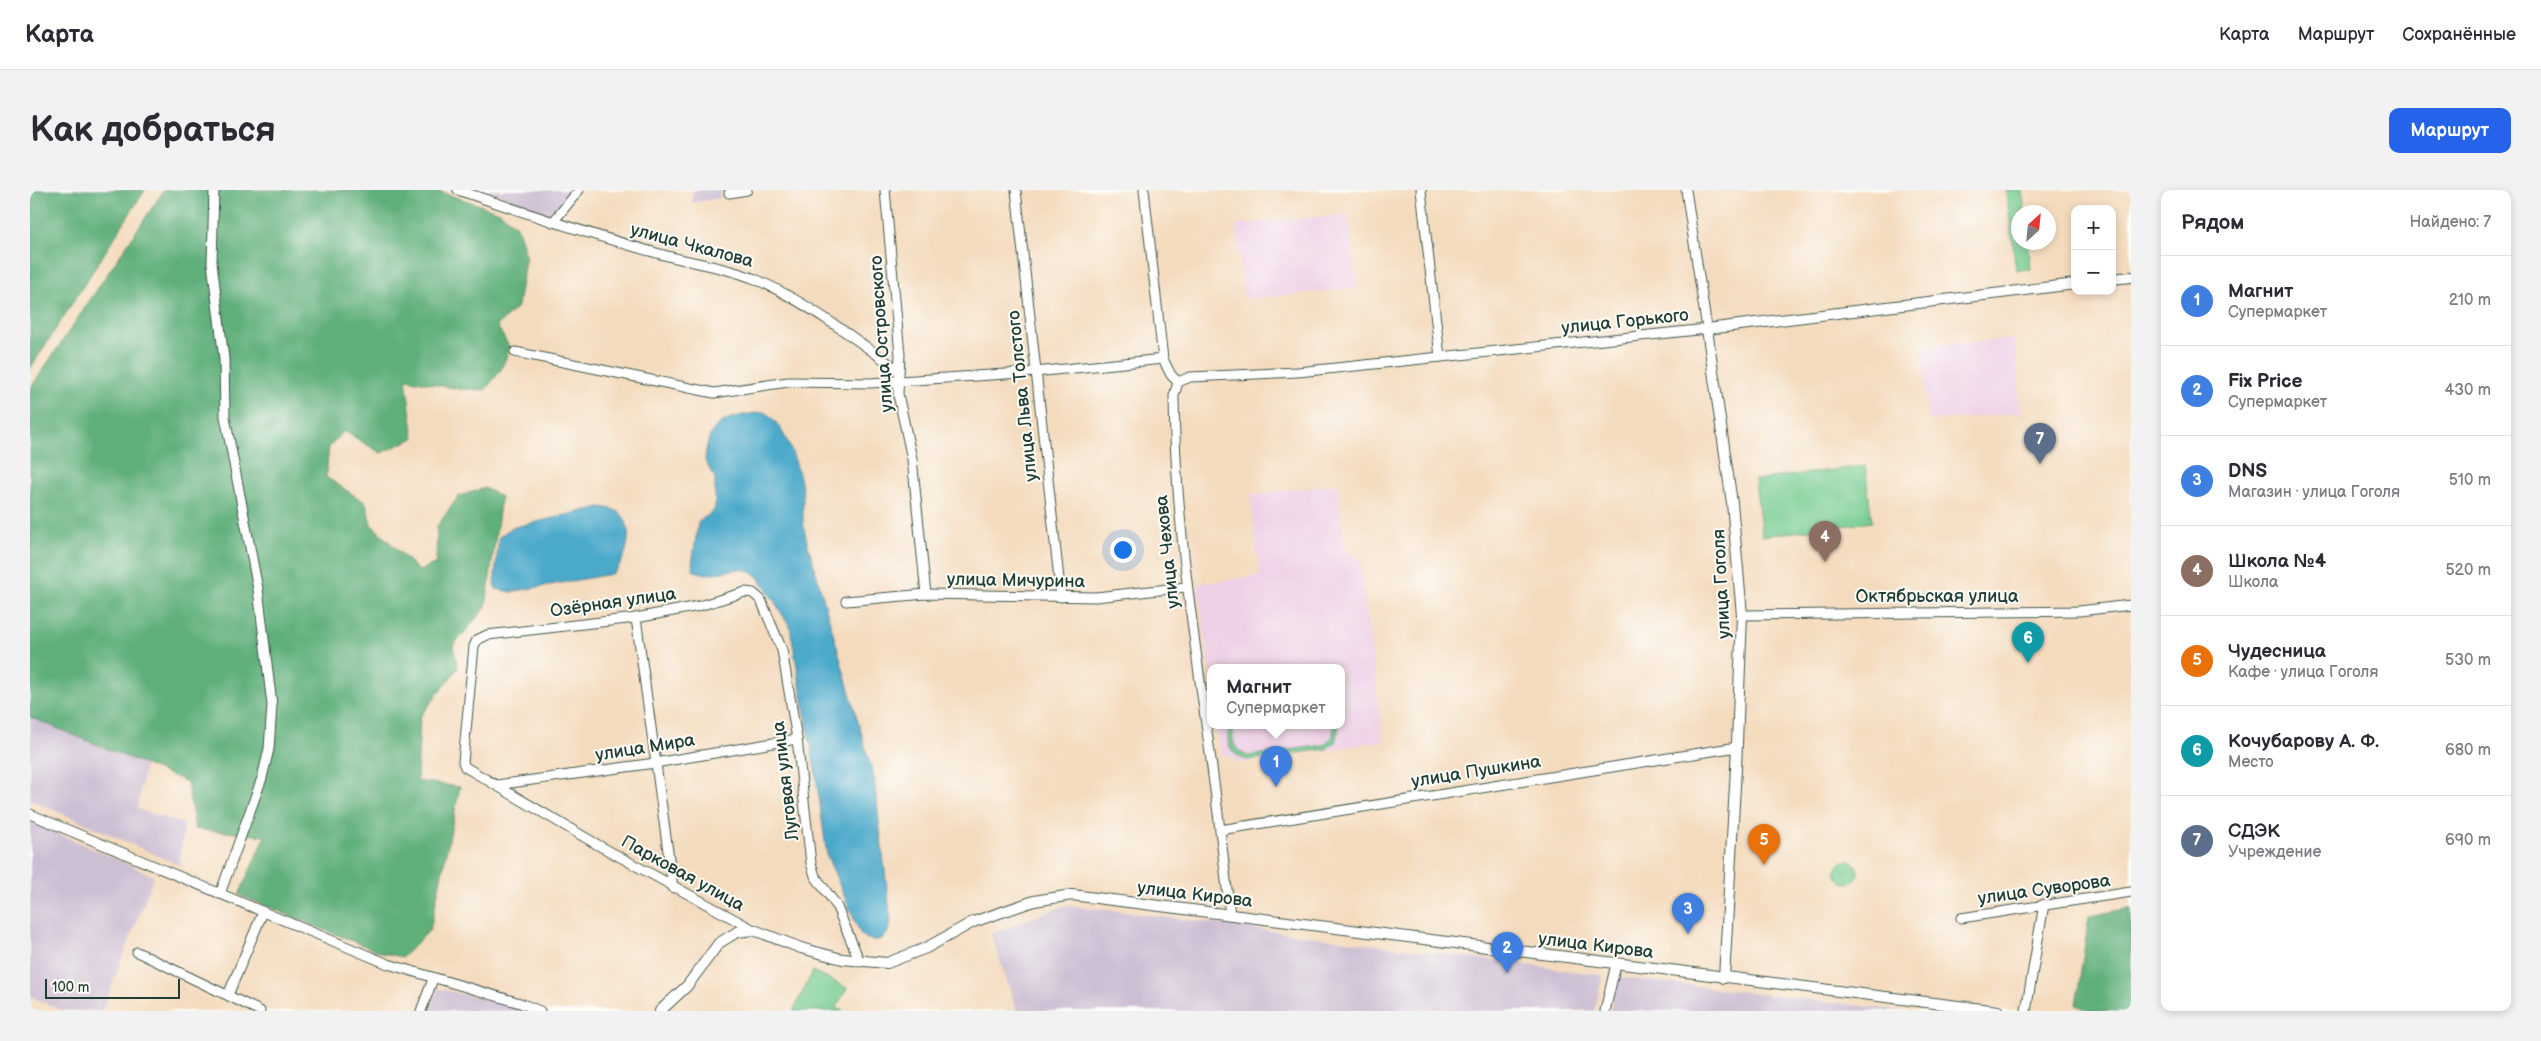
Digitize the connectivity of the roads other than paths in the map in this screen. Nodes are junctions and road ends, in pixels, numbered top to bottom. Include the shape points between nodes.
1 (214, 190) edge
2 (458, 190) edge
3 (579, 190) edge
4 (747, 190) edge
5 (885, 190) edge
6 (1016, 190) edge
7 (1144, 190) edge
8 (1421, 190) edge
9 (1686, 190) edge
10 (729, 193) dead end
11 (553, 222) junction
12 (2131, 277) edge
13 (2116, 279) edge
14 (2071, 284) edge
15 (1707, 329) junction
16 (515, 352) dead end
17 (1440, 356) junction
18 (1163, 359) junction
19 (898, 370) junction
20 (1035, 372) junction
21 (898, 380) junction
22 (1178, 382) junction
23 (1186, 587) junction
24 (753, 593) joint
25 (926, 594) junction
26 (1060, 597) junction
27 (846, 601) dead end
28 (2131, 605) edge
29 (1742, 615) junction
30 (636, 618) junction
31 (797, 739) junction
32 (1737, 747) junction
33 (655, 763) junction
34 (465, 767) joint
35 (497, 785) junction
36 (30, 814) edge
37 (1220, 830) junction
38 (673, 888) junction
39 (2131, 892) edge
40 (220, 894) junction
41 (2044, 904) junction
42 (263, 912) junction
43 (1230, 914) junction
44 (1961, 918) dead end
45 (754, 930) junction
46 (137, 952) dead end
47 (902, 958) joint
48 (860, 962) junction
49 (1616, 964) junction
50 (1724, 978) junction
51 (434, 979) junction
52 (228, 995) junction
53 (260, 1011) edge
54 (420, 1011) edge
55 (540, 1011) edge
56 (660, 1011) edge
57 (1605, 1011) edge
58 (1998, 1011) edge
59 (2026, 1011) edge

1 - 40 street via 212,263 224,359 224,417 258,589 272,705 262,778
2 - 11 street, улица Чкалова
3 - 11 street
4 - 10 street
5 - 19 street, улица Островского via 900,355
6 - 20 street, улица Льва Толстого
7 - 18 street
8 - 17 street
9 - 15 street, улица Гоголя
11 - 19 street, улица Чкалова via 753,278 804,306
12 - 13 street
14 - 15 street, улица Горького
15 - 17 street, улица Горького
15 - 29 street, улица Гоголя via 1732,502
16 - 21 street via 714,393 788,382
17 - 22 street, улица Горького via 1298,372 1190,378
18 - 20 street
18 - 22 street
19 - 21 street, улица Островского
20 - 21 street
20 - 26 street, улица Льва Толстого
21 - 25 street, улица Островского via 901,412 912,459
22 - 23 street, улица Чехова via 1174,396 1176,471
23 - 26 street, улица Мичурина via 1096,598
23 - 37 street, улица Чехова
24 - 30 street, Озёрная улица
24 - 31 street, Луговая улица via 761,600 780,639
25 - 26 street, улица Мичурина
25 - 27 street, улица Мичурина
28 - 29 street, Октябрьская улица via 2079,611
29 - 32 street, улица Гоголя
30 - 33 street
30 - 34 street, Озёрная улица via 487,635 477,640
31 - 33 street, улица Мира
31 - 48 street, Луговая улица via 811,863 815,876 836,905
32 - 37 street, улица Пушкина
32 - 50 street, улица Гоголя
33 - 35 street, улица Мира
33 - 38 street
34 - 35 street, Парковая улица
35 - 38 street, Парковая улица
36 - 40 street
37 - 43 street, улица Чехова
38 - 45 street, Парковая улица
39 - 41 street, улица Суворова
40 - 42 street
41 - 44 street, улица Суворова
41 - 59 street
42 - 51 street via 388,964
42 - 52 street
43 - 47 street, улица Кирова via 1072,895 1034,901 973,922
43 - 49 street, улица Кирова
45 - 48 street, Парковая улица via 801,948
45 - 56 street via 737,932 719,943 687,986
46 - 52 street
47 - 48 street, Парковая улица via 887,963
49 - 50 street, улица Кирова
49 - 57 street
50 - 58 street, улица Кирова
51 - 54 street
51 - 55 street
52 - 53 street

